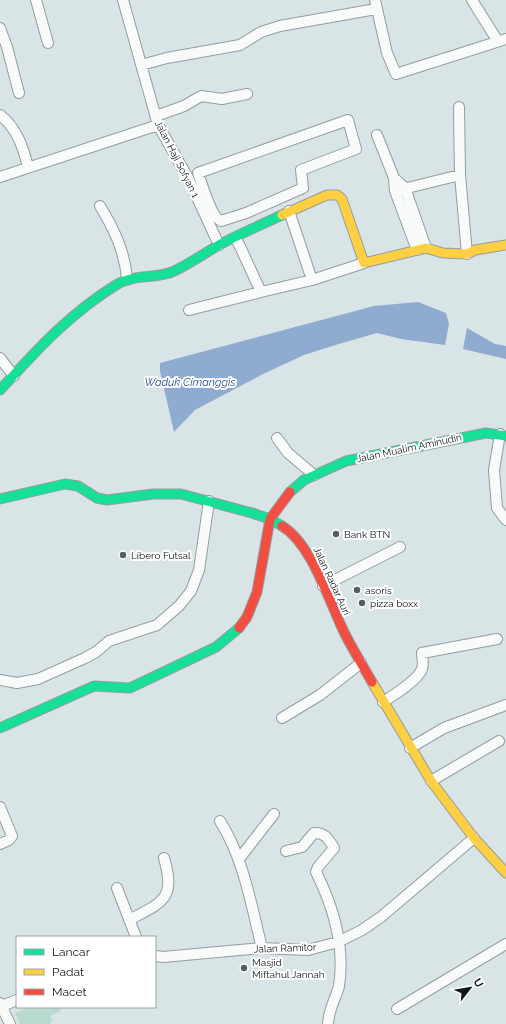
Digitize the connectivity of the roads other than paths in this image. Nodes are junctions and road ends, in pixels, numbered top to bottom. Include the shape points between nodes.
1 (36, 0) edge
2 (123, 0) edge
3 (472, 0) edge
4 (375, 5) edge
5 (0, 28) edge
6 (501, 39) edge
7 (48, 43) dead end
8 (141, 65) junction
9 (19, 93) dead end
10 (246, 94) dead end
11 (459, 107) dead end
12 (0, 115) edge
13 (157, 120) junction
14 (377, 135) dead end
15 (28, 167) junction
16 (198, 173) junction
17 (460, 175) junction
18 (0, 177) edge
19 (188, 178) junction
20 (400, 189) junction
21 (100, 206) dead end
22 (288, 211) junction
23 (236, 238) junction
24 (219, 245) junction
25 (506, 245) edge
26 (422, 249) junction
27 (467, 254) junction
28 (364, 263) junction
29 (127, 279) junction
30 (312, 280) junction
31 (261, 292) junction
32 (189, 310) dead end
33 (0, 358) edge
34 (14, 376) junction
35 (0, 390) edge
36 (503, 435) edge
37 (277, 438) dead end
38 (314, 475) junction
39 (0, 499) edge
40 (209, 501) junction
41 (270, 519) junction
42 (506, 520) edge
43 (400, 548) dead end
44 (323, 586) junction
45 (498, 639) dead end
46 (361, 663) junction
47 (0, 680) edge
48 (383, 702) junction
49 (506, 705) edge
50 (282, 718) dead end
51 (0, 728) edge
52 (499, 741) dead end
53 (410, 748) junction
54 (431, 781) junction
55 (0, 807) edge
56 (274, 814) dead end
57 (220, 821) dead end
58 (474, 838) junction
59 (0, 844) edge
60 (286, 851) dead end
61 (164, 858) dead end
62 (239, 859) junction
63 (506, 873) edge
64 (117, 888) dead end
65 (129, 920) junction
66 (136, 936) edge
67 (338, 942) junction
68 (506, 944) edge
69 (262, 948) junction
70 (156, 956) edge
71 (16, 1000) edge
72 (1, 1004) edge
73 (397, 1009) dead end
74 (10, 1024) edge
75 (328, 1024) edge

1 - 7 street
2 - 8 street, Jalan Haji Sofyan 1
3 - 6 street
4 - 6 street via 387,53 396,74
4 - 8 street via 280,26 261,32 240,45
5 - 9 street
8 - 13 street, Jalan Haji Sofyan 1
10 - 13 street via 222,99 202,96
11 - 17 street
12 - 15 street via 13,127
13 - 15 street
13 - 19 street, Jalan Haji Sofyan 1
14 - 20 street
15 - 18 street
16 - 16 street via 213,213 217,220 221,221 303,188 301,170 356,149 348,120
16 - 19 street
17 - 20 street
17 - 27 street
19 - 24 street, Jalan Haji Sofyan 1
20 - 26 street
21 - 29 street via 121,248
22 - 23 street
22 - 28 street via 327,195 337,195 342,199
22 - 30 street
23 - 24 street
23 - 31 street
24 - 29 street via 184,267 164,275
25 - 27 street via 475,250
26 - 27 street
26 - 28 street
28 - 30 street
29 - 34 street via 79,310 58,328
30 - 31 street
31 - 32 street
33 - 34 street
34 - 35 street
36 - 38 street, Jalan Mualim Aminudin via 479,434 346,461
36 - 42 street via 494,470 497,508
37 - 38 street via 288,453
38 - 41 street, Jalan Mualim Aminudin via 294,488
39 - 40 street, Jalan Radar Auri via 65,484 78,486 97,498 107,500 153,494 181,494
40 - 41 street, Jalan Radar Auri
40 - 47 street via 199,570 191,591 179,606 157,625 109,641 85,658 38,679 17,683
41 - 44 street, Jalan Radar Auri via 290,531 303,544
41 - 51 street via 257,592 247,617 226,640 130,688 121,690 108,686 94,686
43 - 44 street
44 - 46 street, Jalan Radar Auri via 332,609
45 - 48 street via 422,653 421,671 405,689
46 - 48 street, Jalan Radar Auri
46 - 50 street via 320,695
48 - 53 street, Jalan Radar Auri
49 - 53 street via 458,722
52 - 54 street
53 - 54 street, Jalan Radar Auri
54 - 58 street, Jalan Radar Auri
55 - 59 street via 12,836
56 - 62 street
57 - 62 street
58 - 63 street, Jalan Radar Auri
58 - 67 street, Jalan Ramitor via 375,921
60 - 67 street via 302,847 314,833 319,832 327,837 334,848 316,872 333,912
61 - 65 street via 169,889 157,904
62 - 69 street
64 - 65 street
65 - 66 street
67 - 69 street, Jalan Ramitor via 308,950
67 - 75 street via 339,985
68 - 73 street
69 - 70 street, Jalan Ramitor via 164,958
71 - 72 street
72 - 74 street

